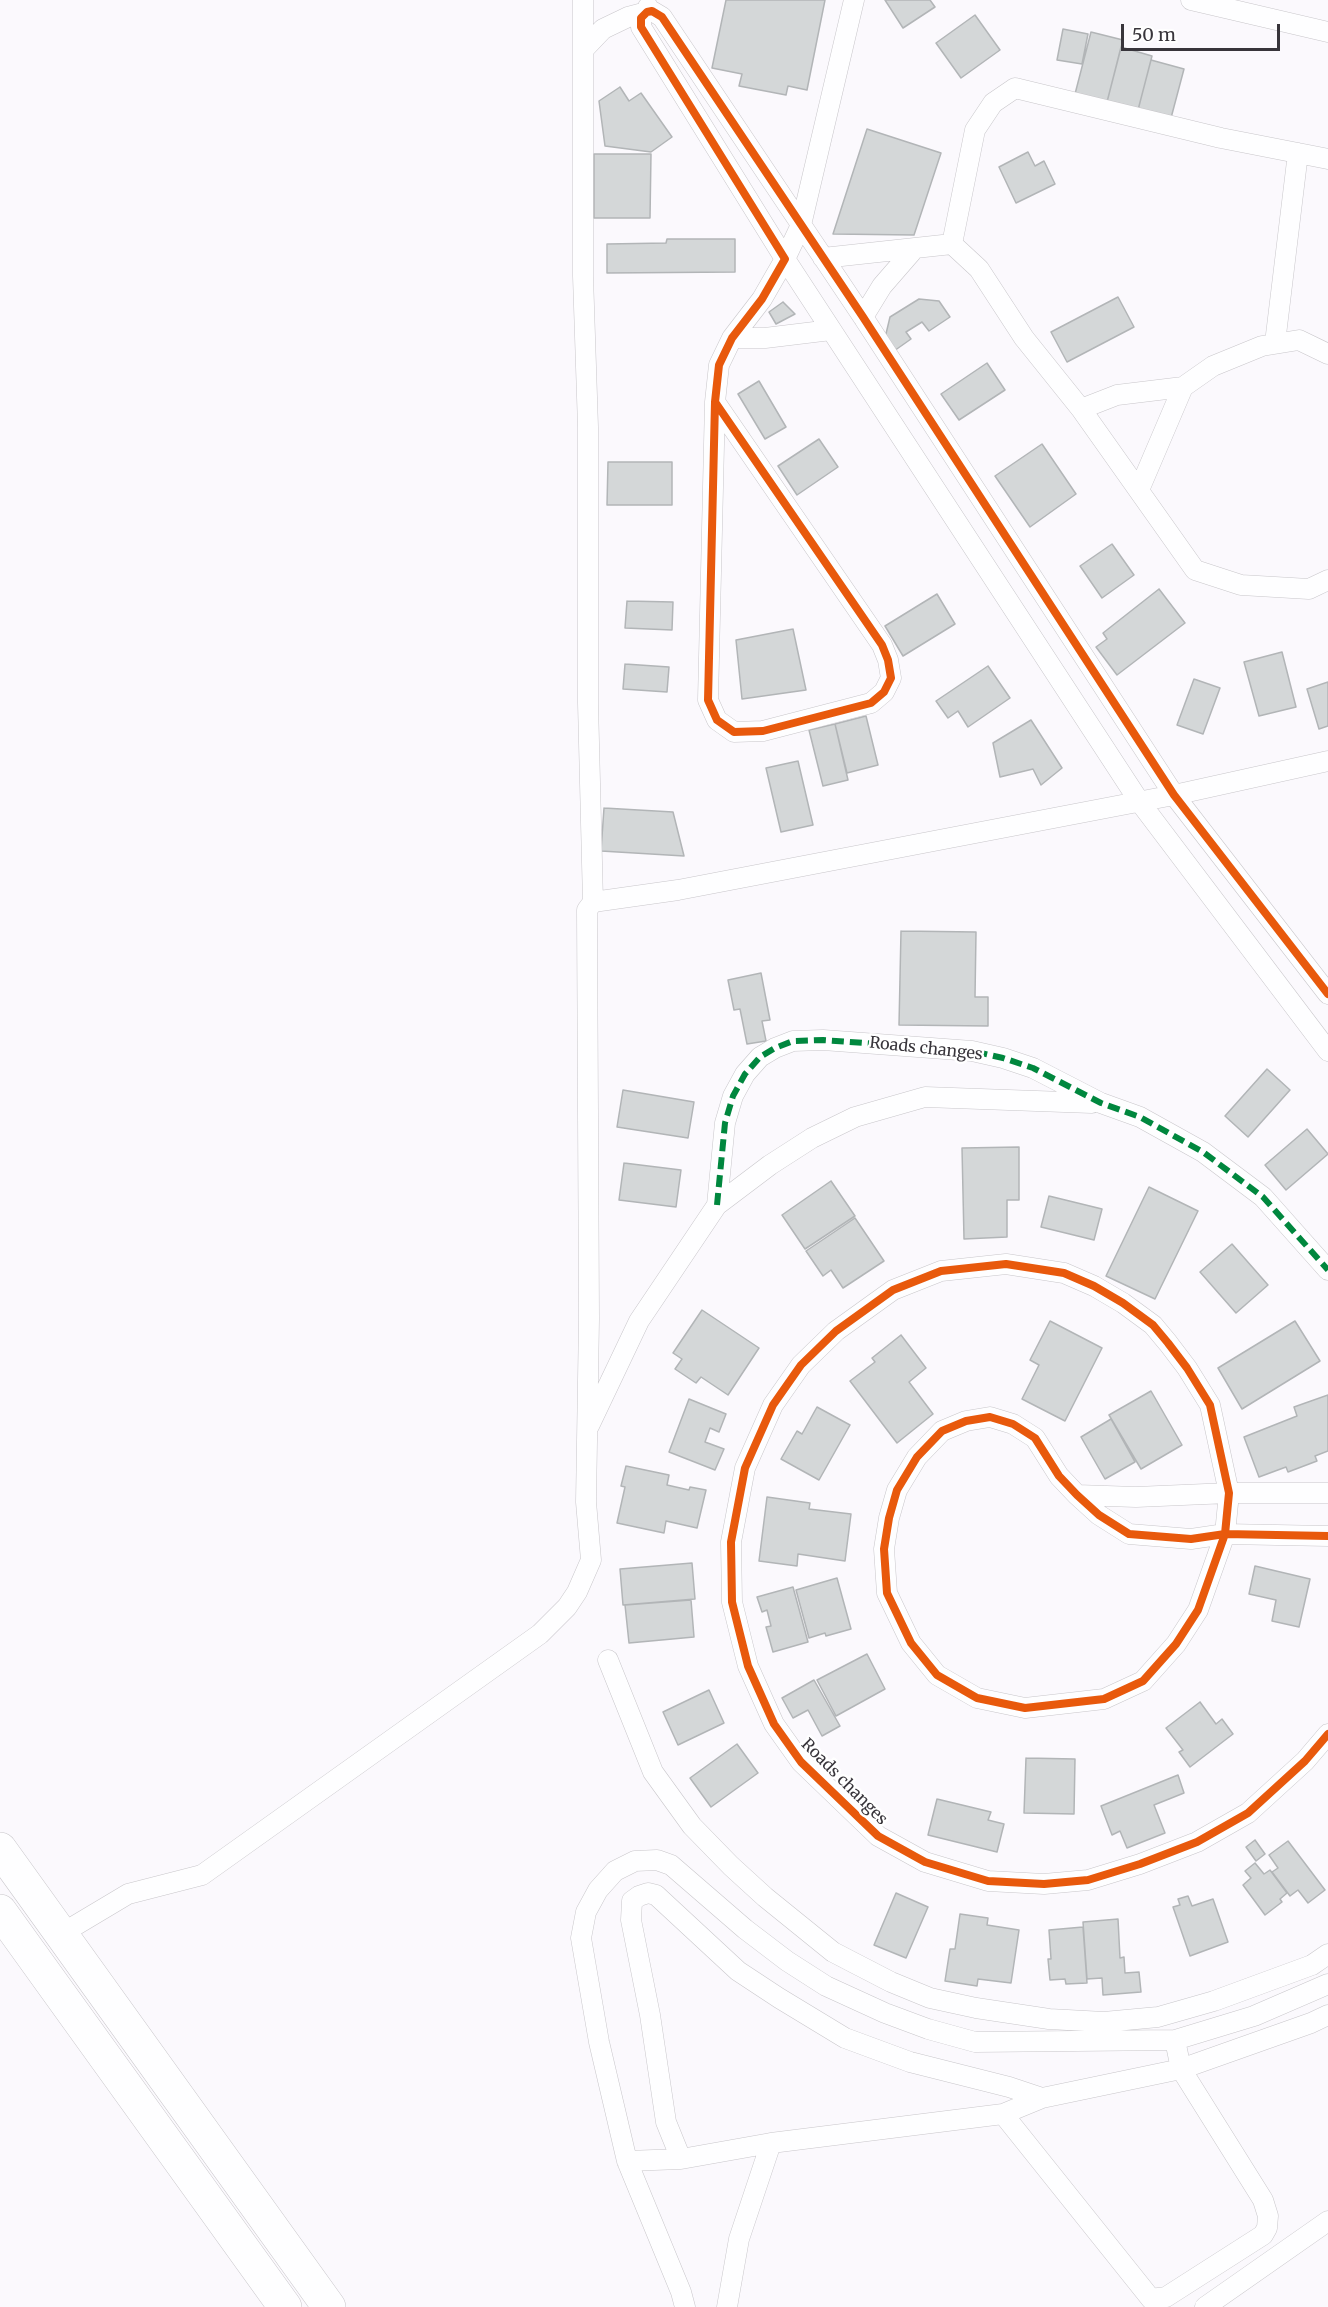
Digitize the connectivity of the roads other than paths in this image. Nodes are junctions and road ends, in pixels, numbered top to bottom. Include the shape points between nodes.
1 (583, 0) edge
2 (854, 0) edge
3 (1191, 0) edge
4 (648, 6) edge
5 (1328, 31) edge
6 (583, 50) junction
7 (1298, 153) junction
8 (1328, 159) edge
9 (801, 225) junction
10 (952, 243) junction
11 (915, 248) junction
12 (823, 258) junction
13 (785, 259) junction
14 (863, 317) junction
15 (831, 330) junction
16 (732, 338) junction
17 (1275, 343) junction
18 (1328, 354) edge
19 (1183, 387) junction
20 (715, 402) junction
21 (1081, 409) junction
22 (1138, 490) junction
23 (1328, 580) edge
24 (1328, 760) edge
25 (1174, 795) junction
26 (1139, 801) junction
27 (593, 902) junction
28 (1328, 994) edge
29 (1328, 1051) edge
30 (1101, 1103) junction
31 (717, 1205) junction
32 (1328, 1270) edge
33 (586, 1433) junction
34 (1229, 1493) junction
35 (1328, 1493) edge
36 (1077, 1495) junction
37 (1225, 1534) junction
38 (1328, 1536) edge
39 (608, 1660) dead end
40 (1328, 1734) edge
41 (0, 1849) edge
42 (0, 1911) edge
43 (61, 1934) junction
44 (1328, 1954) edge
45 (1328, 1984) edge
46 (1328, 2015) edge
47 (1175, 2040) junction
48 (1181, 2069) junction
49 (1042, 2098) junction
50 (1004, 2114) junction
51 (771, 2143) junction
52 (681, 2159) junction
53 (627, 2161) junction
54 (1328, 2221) edge
55 (285, 2307) edge
56 (329, 2307) edge
57 (685, 2307) edge
58 (727, 2307) edge
59 (1205, 2307) edge

1 - 6 street
2 - 9 street
3 - 5 street
4 - 6 street via 603,29
4 - 9 street via 662,17
4 - 13 street via 641,27
6 - 27 street
7 - 8 street
7 - 10 street via 1015,88 993,103 975,130
7 - 17 street
9 - 12 street
9 - 13 street
10 - 11 street
10 - 21 street via 979,269 1024,338
11 - 12 street
11 - 14 street via 882,286
12 - 14 street
13 - 15 street
13 - 16 street via 762,299
14 - 25 street
15 - 16 street
15 - 26 street
16 - 20 street via 719,365
17 - 18 street via 1299,340
17 - 19 street via 1213,366
19 - 21 street via 1117,395
19 - 22 street
20 - 20 street via 708,700 717,720 734,732 763,731 871,703 884,692 891,678 882,645
21 - 22 street
22 - 23 street via 1195,570 1240,585 1309,589
24 - 25 street
25 - 26 street
25 - 28 street
26 - 27 street via 678,890
26 - 29 street
27 - 33 street via 587,910 590,1319
30 - 31 street via 925,1097 855,1118 812,1138
30 - 31 street, Roads changes via 1033,1068 982,1053 898,1044 794,1041 760,1057 733,1096 725,1123
30 - 32 street, Roads changes via 1140,1118 1203,1152 1263,1197
31 - 33 street via 639,1321
33 - 43 street via 591,1560 577,1592 554,1622 202,1875 128,1894
34 - 35 street
34 - 36 street
34 - 37 street, Roads changes
34 - 40 street, Roads changes via 1210,1405 1153,1325 1094,1286 1064,1273 1006,1264 941,1271 893,1290 836,1331 801,1365 773,1405 745,1468 731,1542 732,1602 748,1665 774,1724 801,1762 878,1836 925,1862 988,1881 1044,1884 1088,1880 1197,1842 1248,1813 1305,1761
36 - 37 street, Roads changes via 1129,1534 1191,1539
36 - 37 street, Roads changes via 1059,1476 1035,1438 1013,1424 990,1417 966,1420 942,1431 917,1457 897,1490 889,1518 884,1549 887,1593 911,1643 937,1675 977,1698 1025,1708 1104,1699 1143,1681 1176,1644 1198,1610
37 - 38 street, Roads changes
39 - 44 street via 653,1772 707,1842 765,1897 833,1952 930,1998 1048,2019 1104,2022 1158,2017 1312,1965
41 - 43 highway
42 - 55 highway
43 - 56 highway
45 - 47 street via 1254,2016
46 - 48 street
47 - 48 street
47 - 53 street via 975,2042 927,2029 826,1986 762,1941 671,1865 657,1860 635,1861 615,1871 598,1890 586,1912 581,1938 599,2042
48 - 49 street
48 - 50 street via 1263,2200 1268,2216 1263,2235 1166,2297 1151,2299
49 - 50 street
49 - 52 street via 910,2062 845,2038 738,1971 656,1895 648,1893 632,1901 631,1920 666,2122
50 - 51 street
51 - 52 street
51 - 58 street via 739,2239
52 - 53 street
53 - 57 street
54 - 59 street

